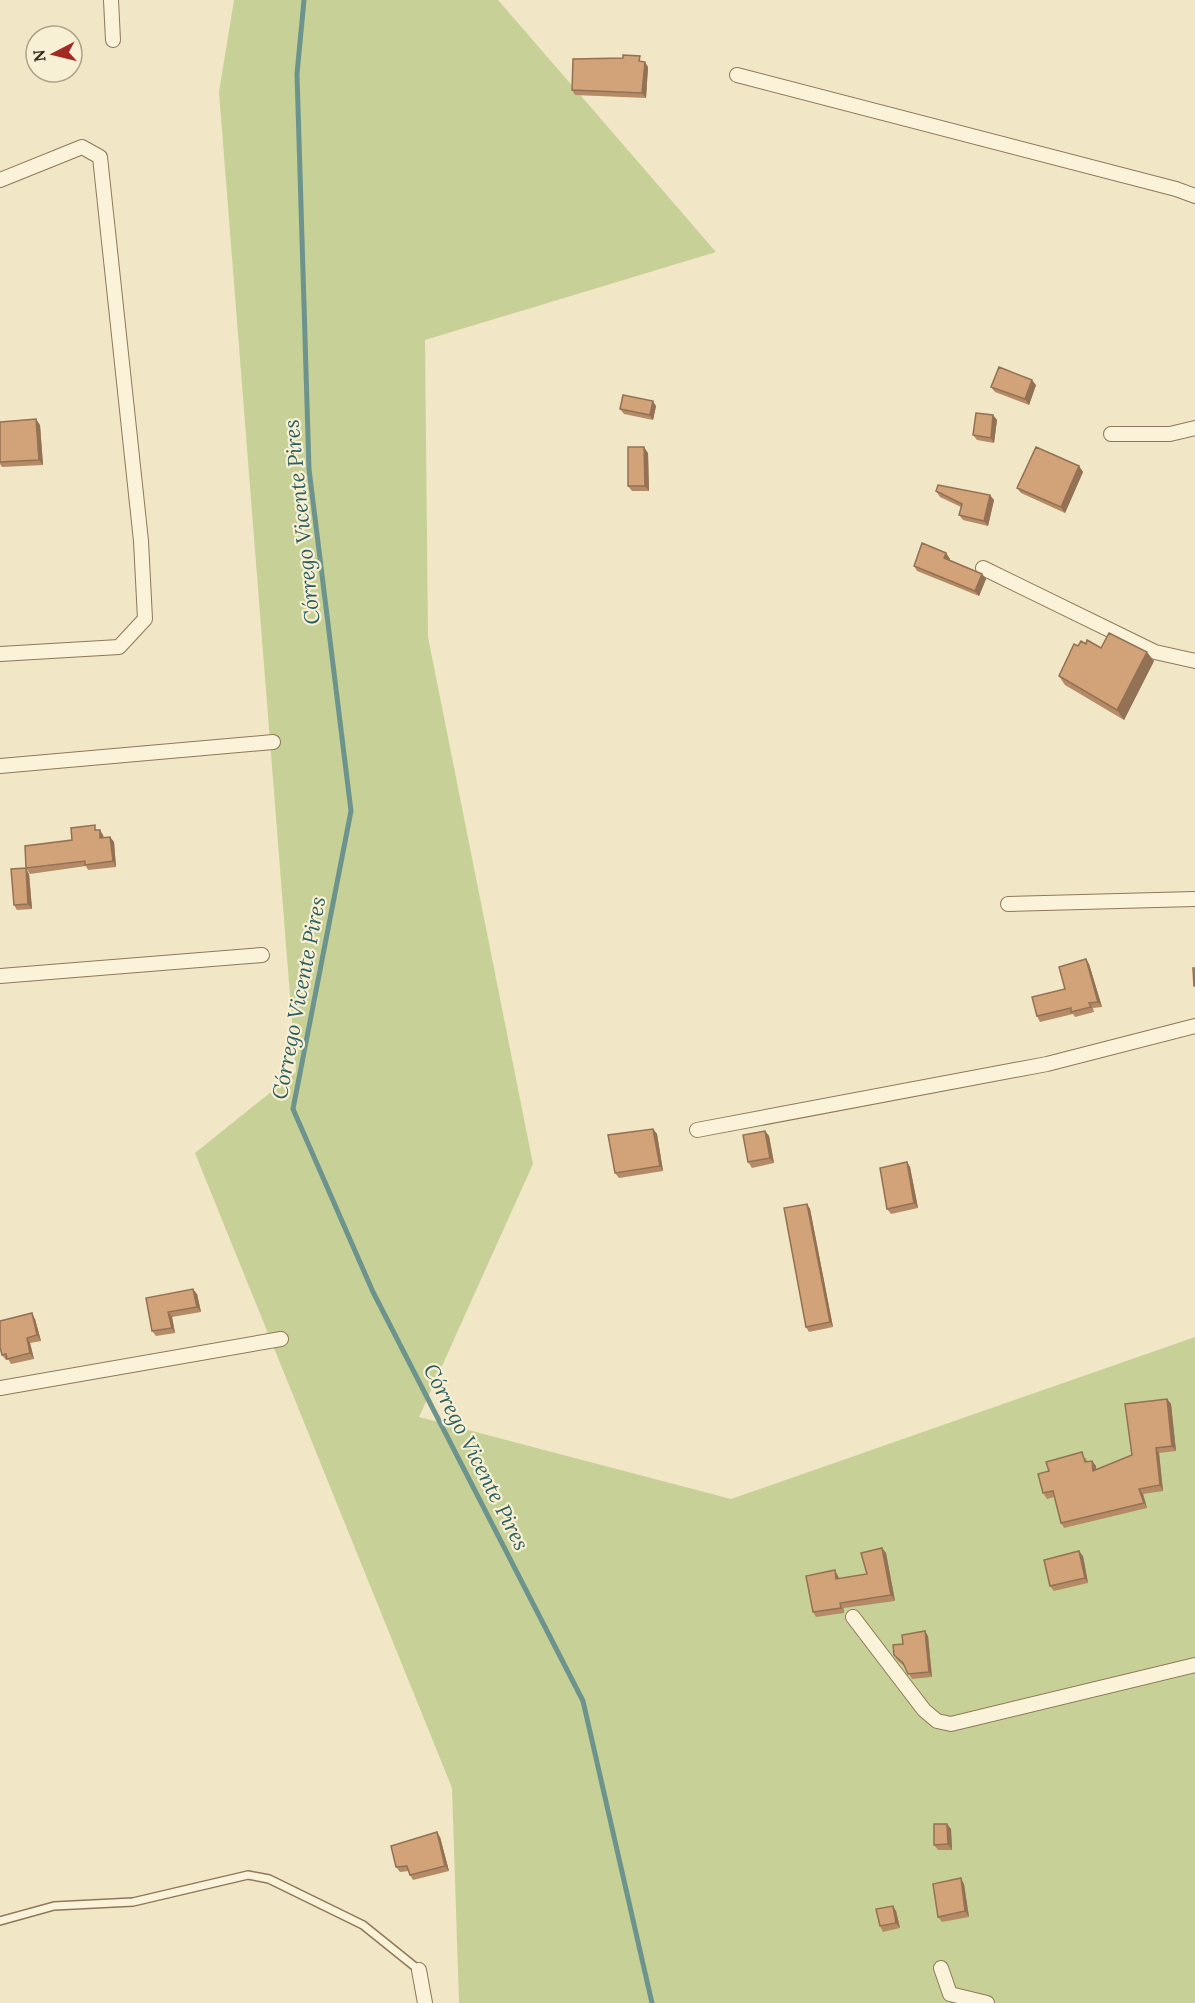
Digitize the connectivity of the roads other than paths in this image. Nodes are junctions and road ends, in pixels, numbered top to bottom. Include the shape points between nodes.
1 (111, 0) edge
2 (113, 40) dead end
3 (736, 75) dead end
4 (0, 180) edge
5 (1195, 196) edge
6 (1195, 428) edge
7 (1111, 434) dead end
8 (983, 568) dead end
9 (0, 654) edge
10 (1195, 661) edge
11 (273, 742) dead end
12 (0, 766) edge
13 (1195, 899) edge
14 (1008, 904) dead end
15 (262, 955) dead end
16 (0, 976) edge
17 (1195, 1026) edge
18 (696, 1130) dead end
19 (281, 1339) dead end
20 (0, 1388) edge
21 (853, 1617) dead end
22 (1195, 1665) edge
23 (0, 1921) edge
24 (941, 1968) dead end
25 (419, 1970) joint
26 (425, 2003) edge
27 (987, 2003) edge

1 - 2 street
3 - 5 street
4 - 9 street via 82,147 100,157 141,541 145,619 119,648
6 - 7 street via 1170,434
8 - 10 street via 1155,652
11 - 12 street
13 - 14 street
15 - 16 street
17 - 18 street via 1047,1064
19 - 20 street
21 - 22 street via 924,1710 938,1721 951,1724
23 - 25 lane via 54,1906 133,1902 248,1875 269,1879 363,1924
24 - 27 street via 950,1994
25 - 26 street

